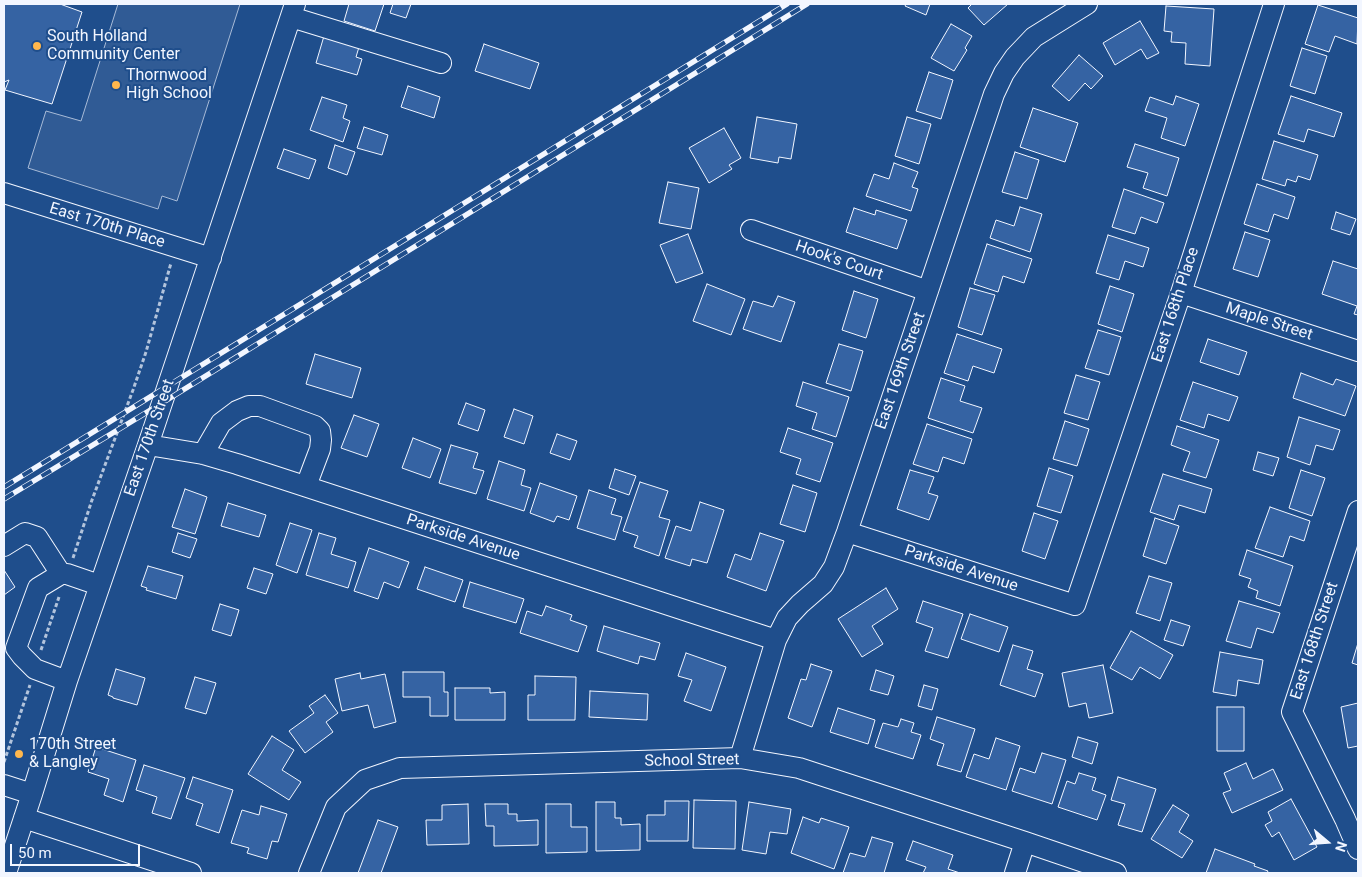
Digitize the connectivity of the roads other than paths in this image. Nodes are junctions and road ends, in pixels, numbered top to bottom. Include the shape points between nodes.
1 (1086, 4) edge
2 (1274, 4) edge
3 (293, 10) edge
4 (441, 63) dead end
5 (4, 193) edge
6 (751, 230) dead end
7 (210, 258) junction
8 (928, 291) junction
9 (1181, 293) junction
10 (1358, 351) edge
11 (148, 445) junction
12 (203, 454) junction
13 (306, 486) junction
14 (1358, 512) edge
15 (847, 532) junction
16 (4, 546) edge
17 (64, 574) junction
18 (100, 585) junction
19 (1075, 605) joint
20 (776, 640) junction
21 (67, 681) junction
22 (740, 758) junction
23 (4, 785) edge
24 (32, 794) junction
25 (1352, 816) edge
26 (24, 818) junction
27 (1026, 842) junction
28 (9, 843) edge
29 (1358, 848) edge
30 (6, 873) edge
31 (191, 873) edge
32 (309, 873) edge
33 (1015, 873) edge
34 (1116, 873) edge

1 - 8 street, East 169th Street via 1034,37 1004,73 994,94
2 - 9 street, East 168th Place
3 - 4 street
3 - 7 street, East 170th Street
5 - 7 street, East 170th Place
6 - 8 street, Hook's Court
7 - 11 street, East 170th Street
8 - 15 street, East 169th Street
9 - 10 street, Maple Street
9 - 19 street, East 168th Place
11 - 12 street, Parkside Avenue
11 - 18 street, East 170th Street
12 - 13 street, Parkside Avenue
12 - 13 street via 221,423 237,410 260,406 315,426 320,431 320,449
13 - 20 street, Parkside Avenue
14 - 25 street, East 168th Street via 1292,712
15 - 19 street, Parkside Avenue
15 - 20 street, East 169th Street via 823,584 787,618
16 - 17 street via 25,534 37,537
17 - 18 street
17 - 21 street via 38,588 16,648 35,668
18 - 21 street, East 170th Street
20 - 22 street, East 169th Street
21 - 24 street, East 170th Street
22 - 27 street, School Street via 798,768
22 - 32 street, School Street via 400,768 365,780 336,807
23 - 24 street
24 - 26 street, East 170th Street
25 - 29 street, East 168th Street
26 - 28 street, East 170th Street
26 - 31 street
27 - 33 street
27 - 34 street, School Street
28 - 30 street, East 170th Street

